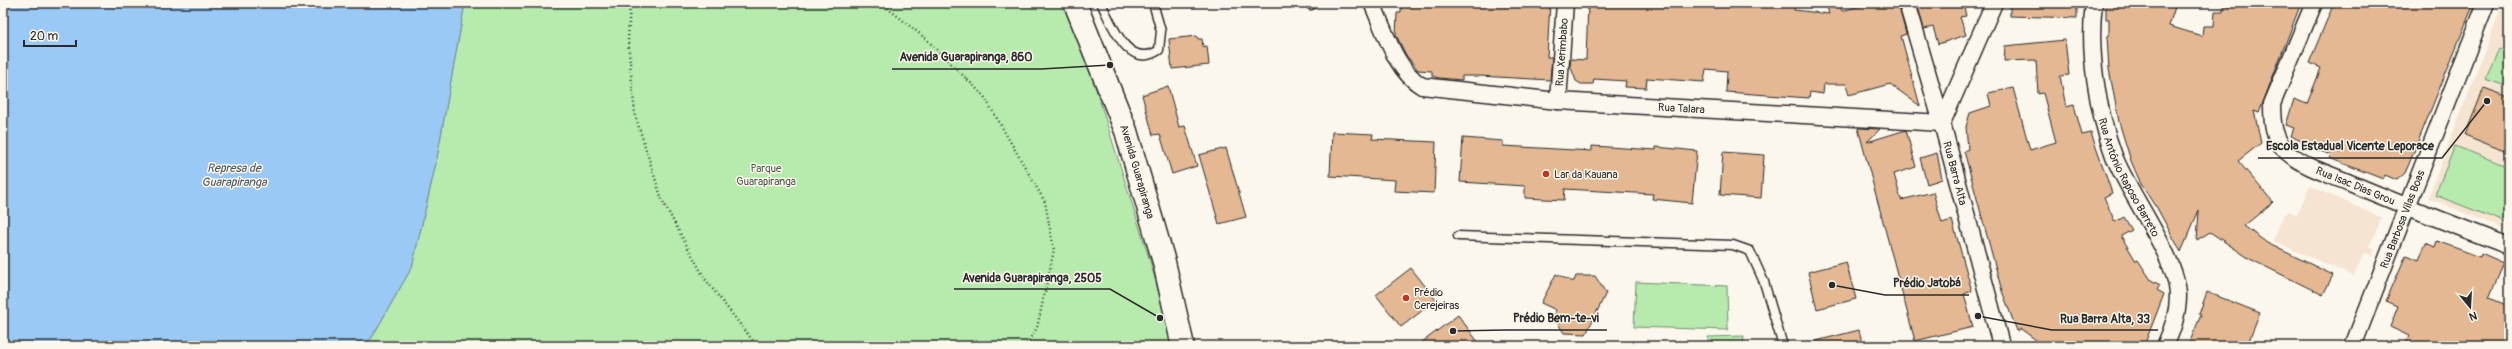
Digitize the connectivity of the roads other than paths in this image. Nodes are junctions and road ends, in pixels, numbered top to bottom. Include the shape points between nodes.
1 (1102, 3) edge
2 (1153, 3) edge
3 (1372, 3) edge
4 (1565, 3) edge
5 (1906, 3) edge
6 (1994, 3) edge
7 (2094, 3) edge
8 (2314, 3) edge
9 (2486, 3) edge
10 (1077, 4) edge
11 (1558, 101) junction
12 (1942, 123) junction
13 (2406, 207) junction
14 (1458, 236) dead end
15 (2509, 246) edge
16 (1183, 346) edge
17 (1783, 346) edge
18 (2001, 346) edge
19 (2165, 346) edge
20 (2353, 346) edge

1 - 2 lane via 1124,46 1132,53 1142,56 1154,54 1159,50 1161,31
3 - 11 street, Rua Talara via 1403,70 1411,80 1422,86
4 - 11 street, Rua Xerimbabo
5 - 12 street, Rua Barra Alta
6 - 12 street
7 - 19 street, Rua Antônio Raposo Barreto via 2092,58 2114,155 2133,198 2161,245 2174,276 2178,294 2177,308
8 - 13 street, Rua Isac Dias Grou via 2272,104 2272,121 2276,137 2286,151 2304,163
9 - 13 street, Rua Barbosa Vilas Boas
10 - 16 main road, Avenida Guarapiranga via 1126,132 1164,262
11 - 12 street, Rua Talara
12 - 18 street, Rua Barra Alta
13 - 15 street, Rua Isac Dias Grou
13 - 20 street, Rua Barbosa Vilas Boas
14 - 17 lane via 1733,245 1750,251 1758,266

